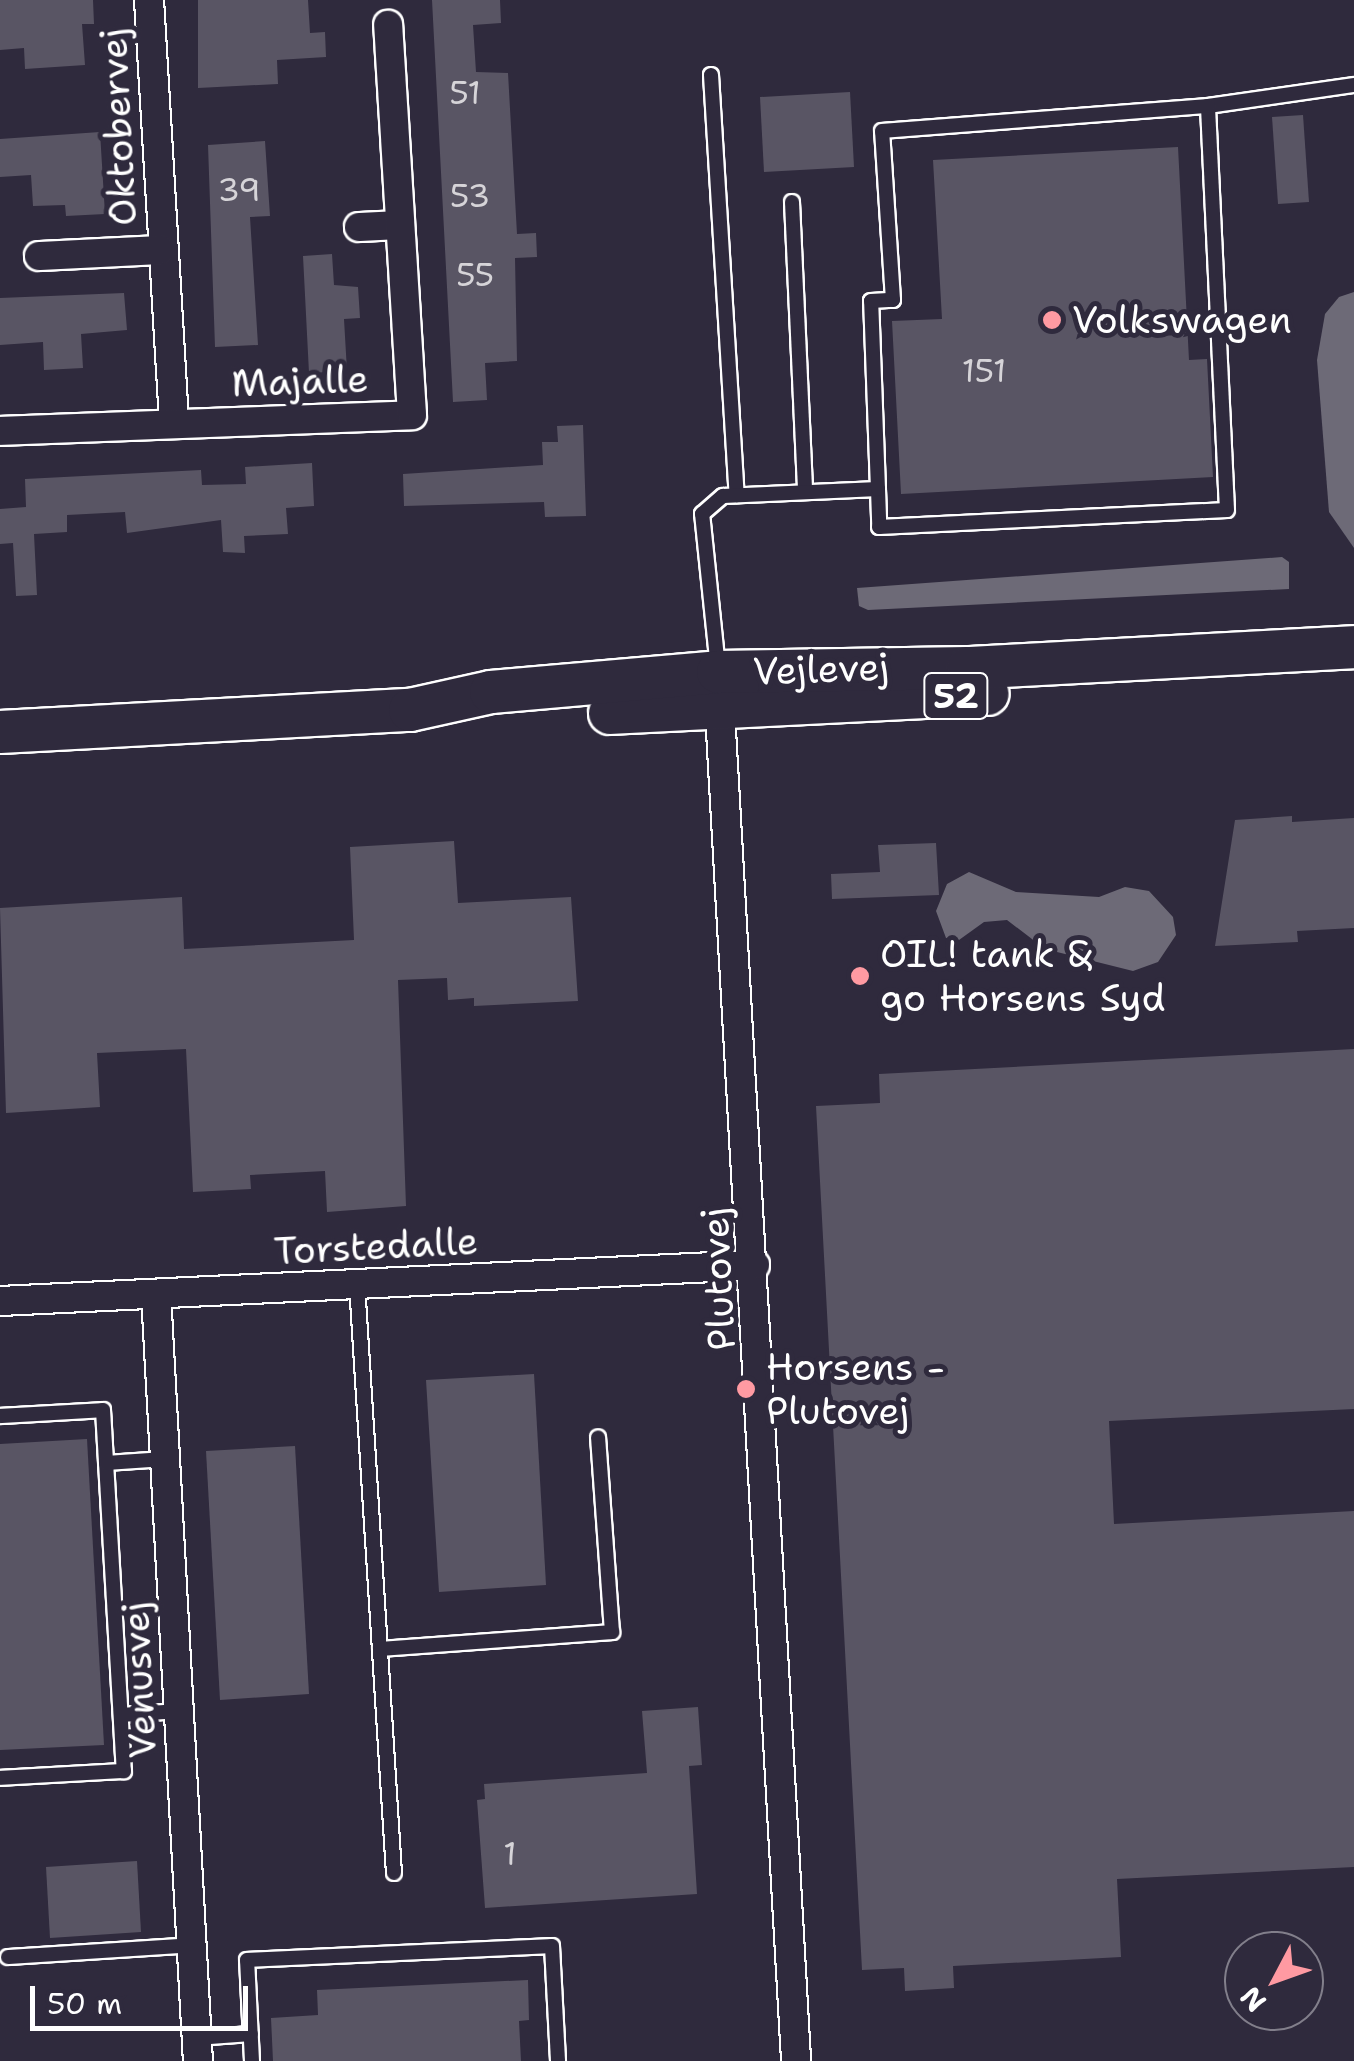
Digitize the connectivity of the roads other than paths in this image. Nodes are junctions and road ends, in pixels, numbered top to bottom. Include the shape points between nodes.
1 (149, 0) edge
2 (388, 25) dead end
3 (711, 75) dead end
4 (1354, 86) edge
5 (1208, 106) junction
6 (792, 202) dead end
7 (400, 225) junction
8 (360, 228) dead end
9 (161, 250) junction
10 (39, 256) dead end
11 (174, 422) junction
12 (0, 432) edge
13 (878, 489) junction
14 (806, 492) junction
15 (737, 495) junction
16 (1354, 647) edge
17 (1354, 675) edge
18 (719, 690) junction
19 (0, 732) edge
20 (755, 1265) junction
21 (357, 1284) junction
22 (156, 1294) junction
23 (0, 1301) edge
24 (0, 1416) edge
25 (598, 1438) dead end
26 (165, 1459) junction
27 (106, 1462) junction
28 (380, 1649) junction
29 (179, 1710) junction
30 (121, 1715) junction
31 (0, 1778) edge
32 (394, 1873) dead end
33 (192, 1945) junction
34 (8, 1957) dead end
35 (251, 2034) junction
36 (197, 2050) edge
37 (252, 2061) edge
38 (558, 2061) edge
39 (796, 2061) edge

1 - 9 street, Oktobervej
2 - 7 street, Majalle
3 - 15 lane
4 - 5 lane
5 - 13 lane via 882,131 893,300 870,301
5 - 13 lane via 1227,510 879,527
6 - 14 lane
7 - 8 street
7 - 11 street, Majalle via 412,416
9 - 10 street, Oktobervej
9 - 11 street, Oktobervej
11 - 12 street, Majalle
13 - 14 lane
14 - 15 lane
15 - 18 lane via 723,496 702,514
16 - 18 main road, Vejlevej / 52 via 968,668
17 - 18 main road, Vejlevej / 52
18 - 19 main road, Vejlevej / 52 via 501,721 410,710
18 - 20 street, Plutovej
20 - 21 street, Torstedalle
20 - 39 street, Plutovej
21 - 22 street, Torstedalle
21 - 28 lane
22 - 23 street, Torstedalle
22 - 26 street, Venusvej
24 - 27 lane via 103,1410
25 - 28 lane via 612,1632
26 - 27 lane
26 - 29 street, Venusvej
27 - 30 lane
28 - 32 lane
29 - 30 lane
29 - 33 street, Venusvej
30 - 31 lane via 124,1771
33 - 34 lane
33 - 36 street, Venusvej
35 - 36 lane
35 - 37 lane
35 - 38 lane via 247,1960 552,1946

